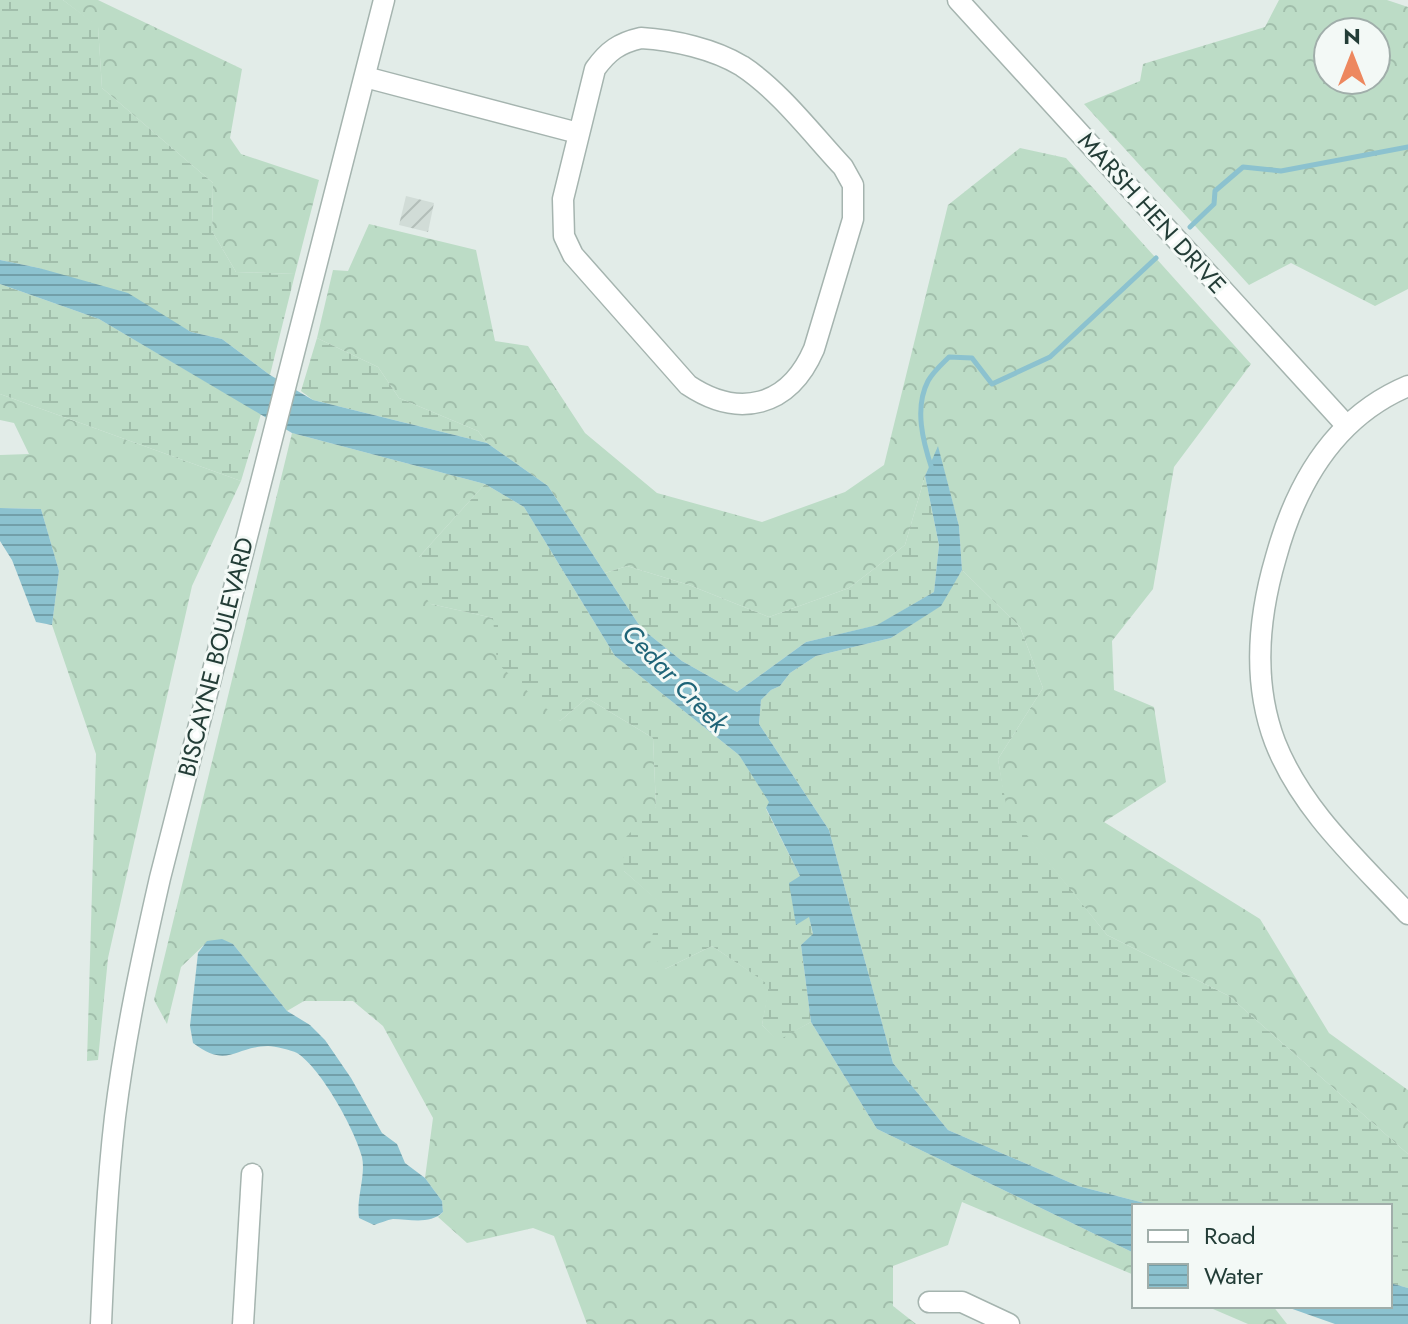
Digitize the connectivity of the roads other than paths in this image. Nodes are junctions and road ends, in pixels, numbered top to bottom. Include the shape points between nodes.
1 (384, 0) edge
2 (958, 0) edge
3 (365, 77) junction
4 (578, 133) junction
5 (1408, 386) edge
6 (1346, 425) junction
7 (1408, 914) edge
8 (252, 1174) dead end
9 (929, 1302) dead end
10 (101, 1324) edge
11 (243, 1324) edge
12 (1009, 1324) edge

1 - 3 street, BISCAYNE BOULEVARD
2 - 6 street, MARSH HEN DRIVE
3 - 4 street
3 - 10 street, BISCAYNE BOULEVARD via 140,967 115,1117
4 - 4 street via 595,69 607,53 623,42 658,39 741,65 843,167 853,185 853,219 814,349 794,383 762,402 743,405 704,395 688,385 573,255 562,216
5 - 6 street
6 - 7 street via 1314,464 1285,525 1262,608 1262,687 1275,742 1306,801
8 - 11 street
9 - 12 street via 962,1302

